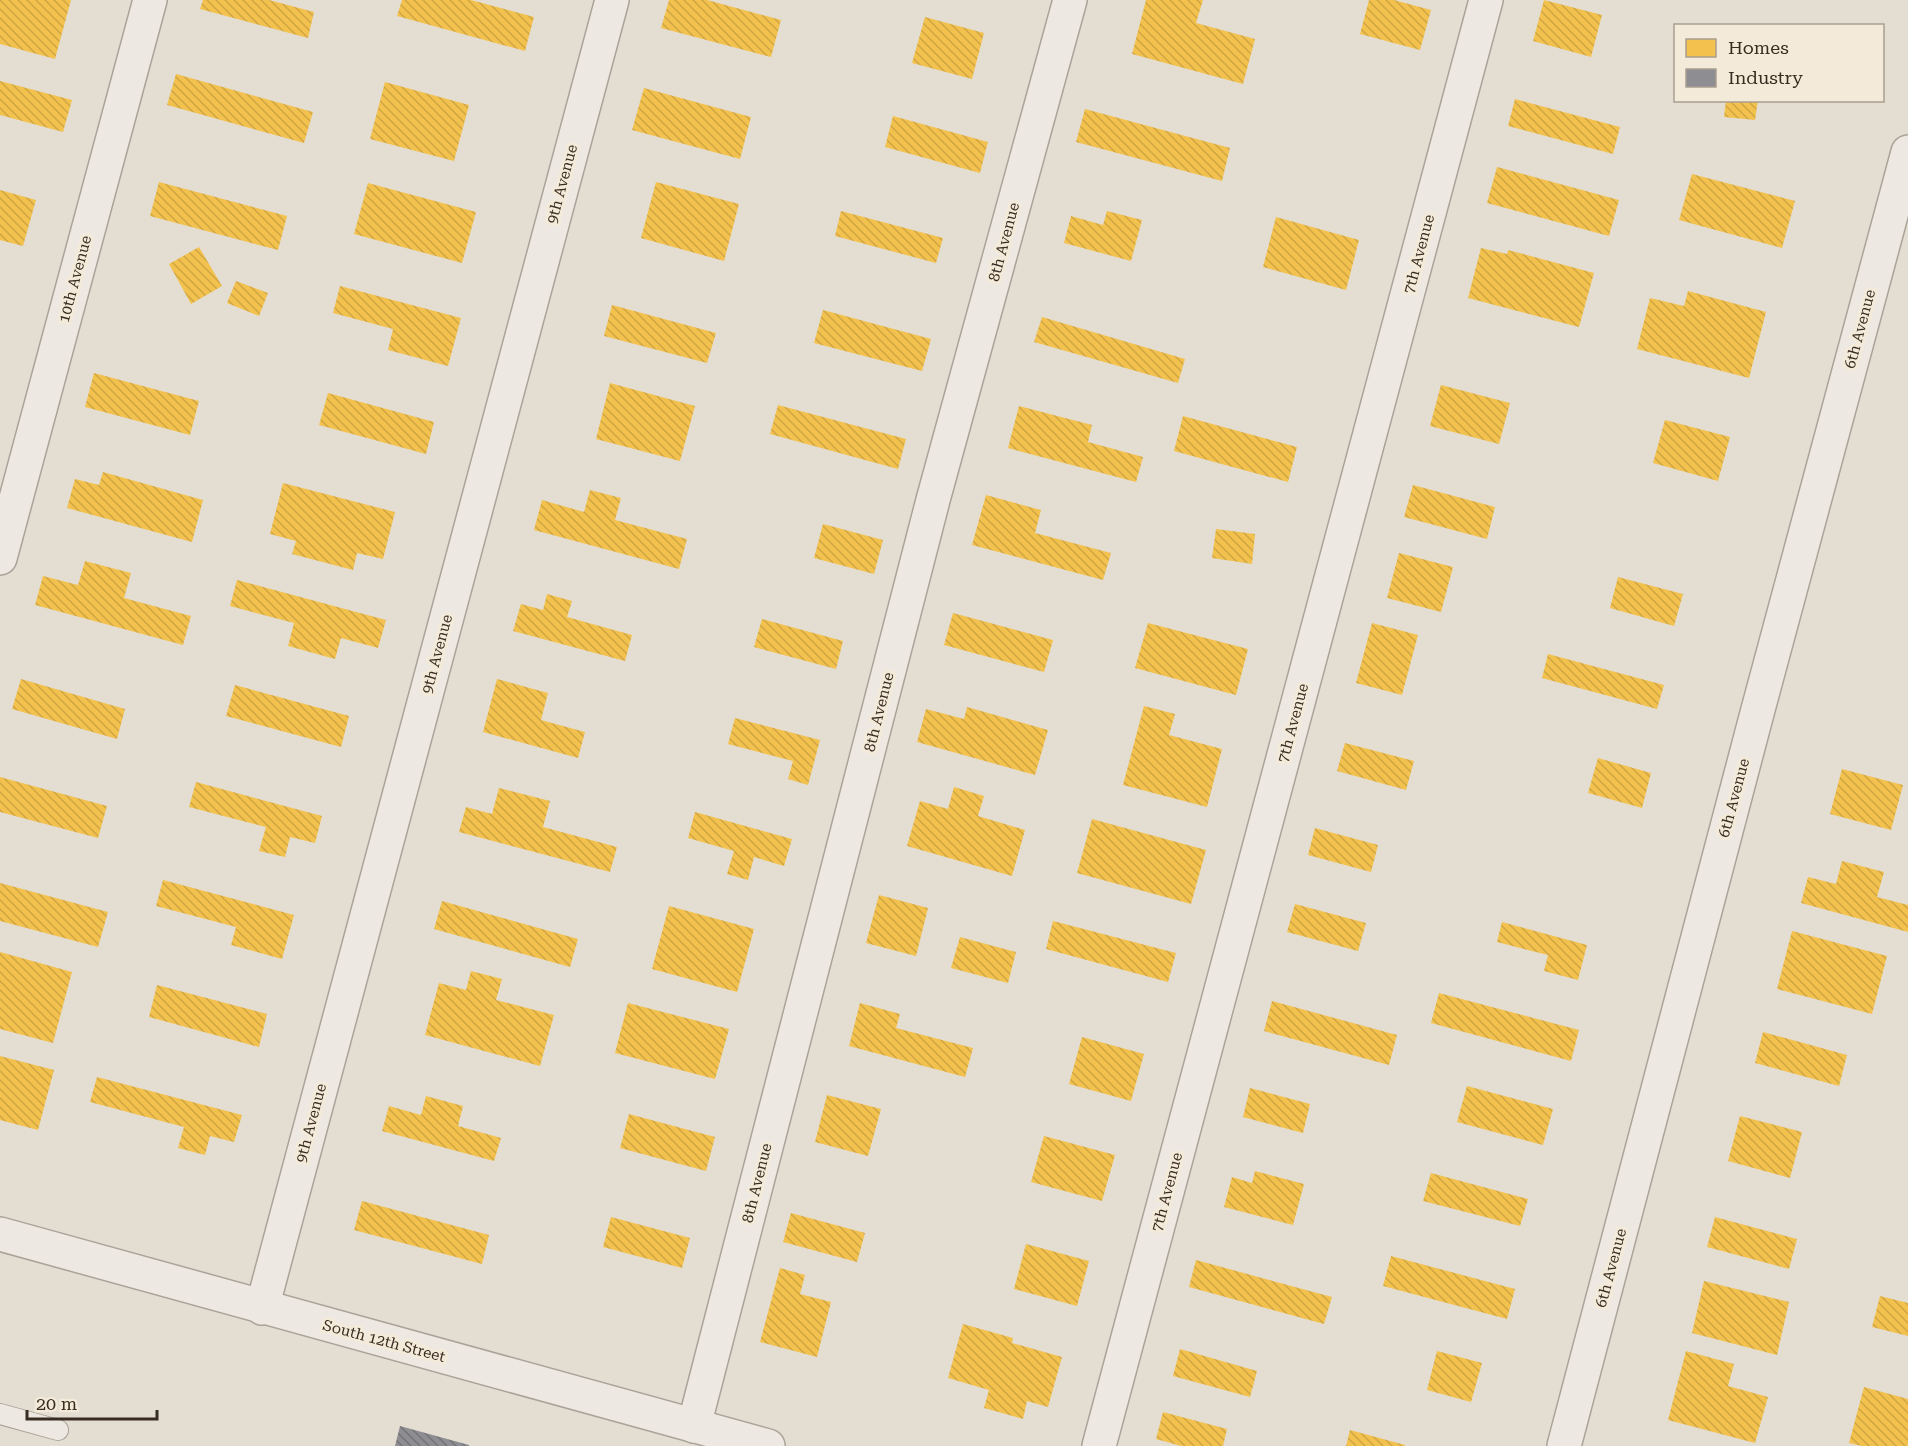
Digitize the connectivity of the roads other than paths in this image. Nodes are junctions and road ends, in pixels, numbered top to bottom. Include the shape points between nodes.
1 (150, 0) edge
2 (612, 0) edge
3 (1070, 0) edge
4 (1486, 0) edge
5 (1908, 152) edge
6 (0, 558) edge
7 (0, 1234) edge
8 (262, 1308) junction
9 (0, 1414) edge
10 (694, 1426) junction
11 (58, 1430) dead end
12 (768, 1446) edge
13 (1100, 1446) edge
14 (1564, 1446) edge

1 - 6 street, 10th Avenue
2 - 8 street, 9th Avenue
3 - 10 street, 8th Avenue via 936,489
4 - 13 street, 7th Avenue
5 - 14 street, 6th Avenue
7 - 8 street, South 12th Street
8 - 10 street, South 12th Street
9 - 11 lane
10 - 12 street, South 12th Street

